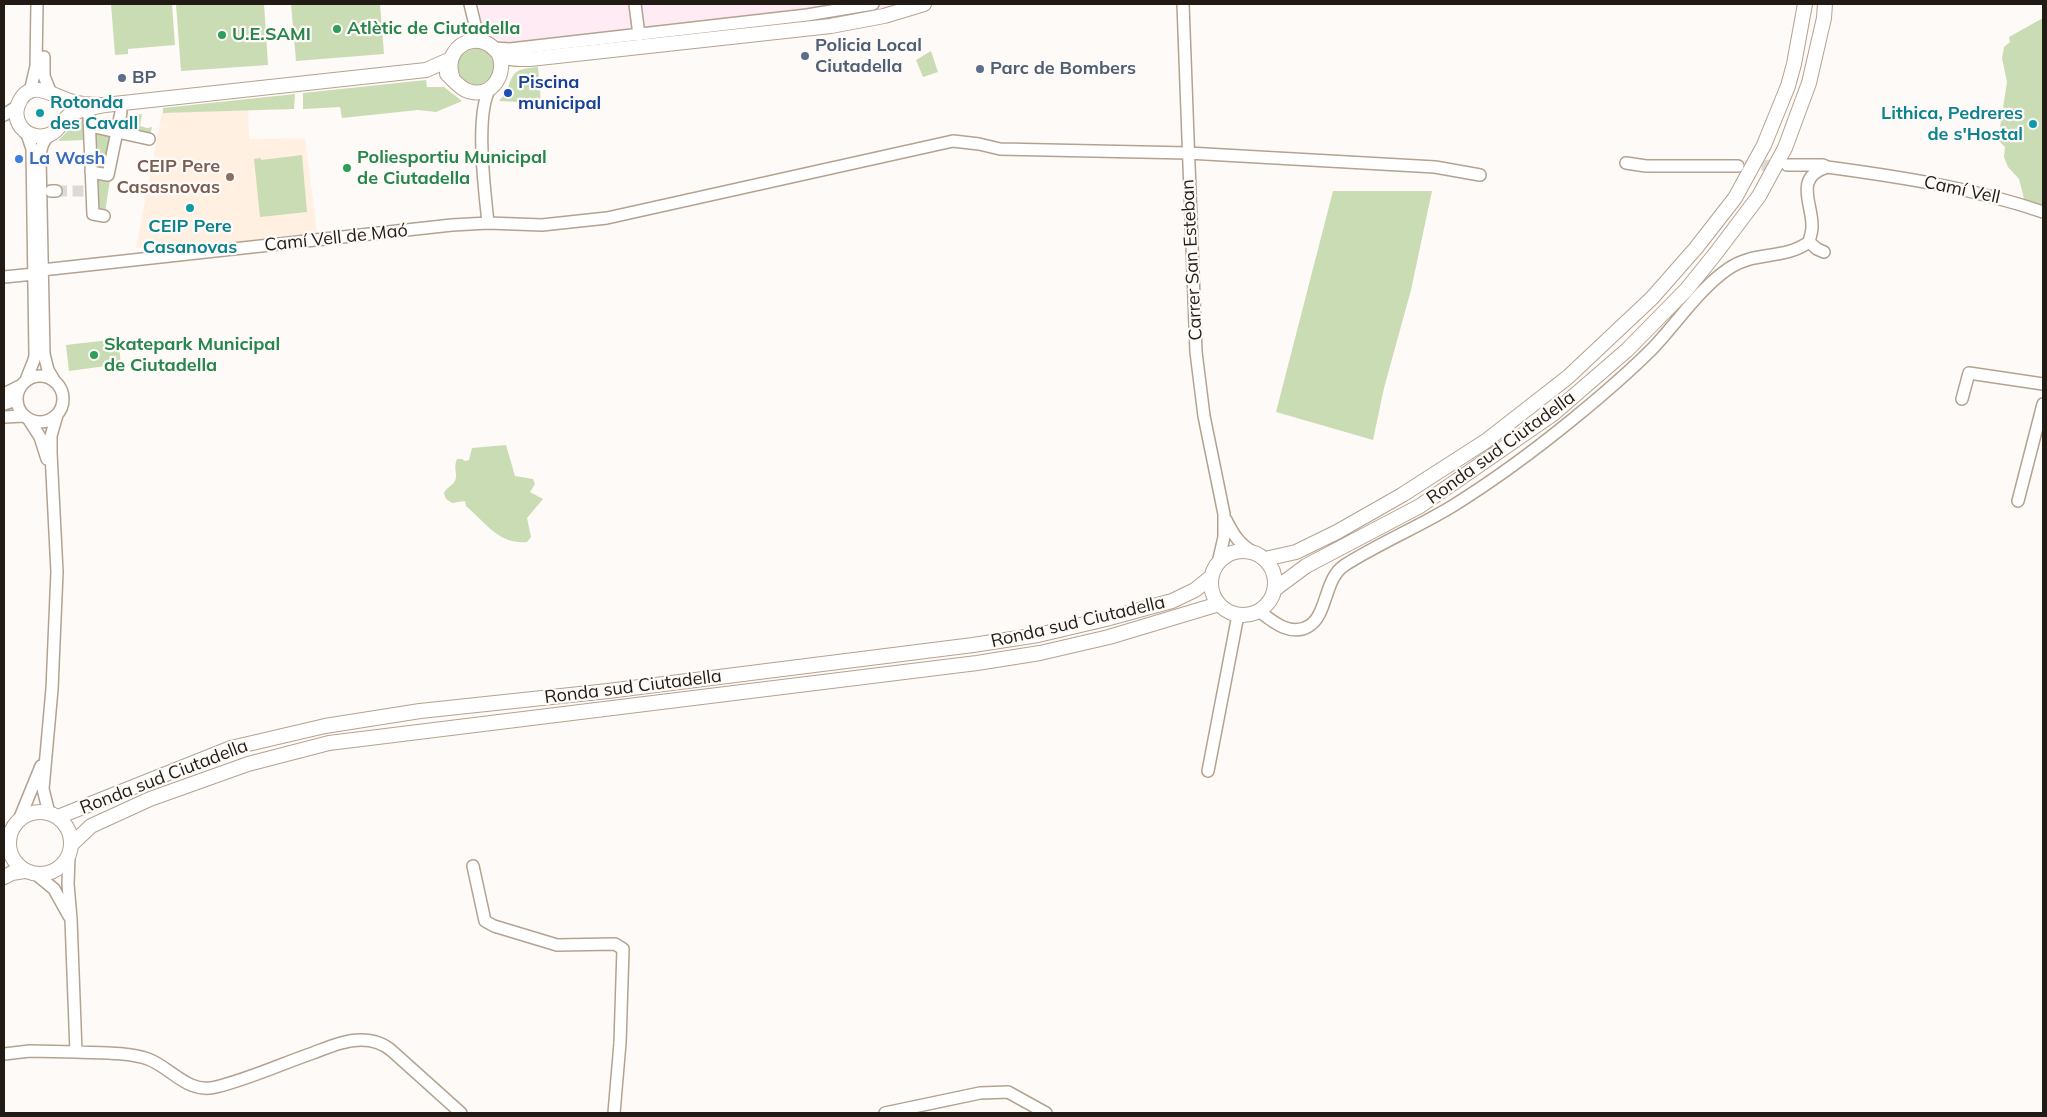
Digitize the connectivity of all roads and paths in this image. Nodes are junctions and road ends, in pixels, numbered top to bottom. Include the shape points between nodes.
1 (37, 4) edge
2 (44, 4) edge
3 (635, 4) edge
4 (873, 4) edge
5 (924, 4) edge
6 (1183, 4) edge
7 (1805, 4) edge
8 (1825, 4) edge
9 (470, 8) edge
10 (806, 10) edge
11 (639, 35) junction
12 (482, 41) junction
13 (463, 44) junction
14 (496, 50) junction
15 (451, 59) junction
16 (530, 59) junction
17 (426, 70) junction
18 (502, 71) junction
19 (453, 79) junction
20 (491, 87) junction
21 (468, 91) junction
22 (30, 92) junction
23 (53, 94) junction
24 (105, 105) junction
25 (18, 106) junction
26 (120, 112) dead end
27 (4, 115) edge
28 (482, 122) junction
29 (57, 129) junction
30 (25, 131) junction
31 (117, 132) junction
32 (149, 139) dead end
33 (1188, 153) junction
34 (1626, 163) dead end
35 (1787, 165) tunnel mouth
36 (1738, 166) tunnel mouth
37 (1827, 167) junction
38 (91, 172) junction
39 (1480, 175) dead end
40 (2043, 212) edge
41 (104, 216) dead end
42 (488, 223) junction
43 (1809, 242) junction
44 (1824, 252) dead end
45 (38, 272) junction
46 (4, 277) edge
47 (54, 380) junction
48 (23, 383) junction
49 (2043, 384) edge
50 (4, 394) edge
51 (1962, 399) dead end
52 (16, 400) junction
53 (4, 404) edge
54 (2043, 404) edge
55 (57, 415) junction
56 (4, 417) edge
57 (26, 418) junction
58 (51, 475) junction
59 (2018, 501) dead end
60 (1224, 514) junction
61 (1253, 552) junction
62 (1265, 559) junction
63 (1218, 563) junction
64 (1211, 577) junction
65 (1275, 589) junction
66 (1219, 604) junction
67 (1259, 611) junction
68 (1238, 615) junction
69 (45, 755) junction
70 (1208, 771) dead end
71 (53, 815) junction
72 (19, 820) junction
73 (6, 845) edge
74 (70, 850) junction
75 (473, 866) dead end
76 (30, 873) junction
77 (4, 877) edge
78 (72, 919) junction
79 (76, 1052) junction
80 (4, 1054) edge
81 (461, 1113) edge
82 (614, 1113) edge
83 (884, 1113) edge
84 (1046, 1113) edge

1 - 22 street via 36,66
2 - 23 street via 43,68 46,83
3 - 11 street
4 - 10 street
5 - 16 main road via 832,26
6 - 33 street, Carrer San Esteban
7 - 62 main road, Ronda sud Ciutadella via 1788,86 1764,145 1736,198 1652,298 1568,376 1486,441 1402,496 1337,532 1296,552
8 - 65 main road, Ronda sud Ciutadella via 1809,83 1785,148 1759,196 1687,289 1627,350 1553,414 1420,506 1306,566
9 - 12 street
9 - 13 street via 467,37
10 - 11 street
11 - 14 street
12 - 13 main road
12 - 14 main road
13 - 15 main road
14 - 16 main road via 503,56
14 - 18 main road
15 - 17 main road
15 - 19 main road
16 - 18 main road
17 - 19 main road via 446,74
17 - 24 main road
18 - 20 main road
19 - 21 main road
20 - 21 main road via 482,92
20 - 28 street
21 - 28 street via 474,96
22 - 23 main road via 40,89
22 - 25 main road via 22,97
23 - 24 main road via 73,102
23 - 29 main road via 63,106 64,113
24 - 29 main road via 72,114
25 - 27 street
25 - 30 main road via 17,120
26 - 31 street
28 - 42 street
29 - 30 main road via 47,136 35,136
29 - 45 street via 42,145 40,157
30 - 45 street via 32,150
31 - 32 street
31 - 38 street via 108,175
31 - 38 street via 90,121
33 - 39 street, Camí Vell de Maó via 1435,167
33 - 42 street, Camí Vell de Maó via 1000,149 953,142 607,218 542,225
33 - 60 street, Carrer San Esteban via 1196,352 1204,416
34 - 36 street
35 - 37 street, Camí Vell
37 - 40 street, Camí Vell via 1974,190
37 - 43 street via 1815,173 1807,188 1812,227
38 - 41 street via 92,214
42 - 45 street, Camí Vell de Maó
43 - 44 street
43 - 67 street via 1798,250 1747,259 1726,271 1652,350 1573,419 1452,506 1336,572 1310,625 1297,631 1280,626
45 - 46 street, Camí Vell de Maó
45 - 47 street via 44,354
45 - 48 street via 34,360
47 - 48 street via 40,376
47 - 55 street via 63,397
48 - 50 street
48 - 52 street
49 - 51 street via 1969,373
52 - 53 street
52 - 57 street
54 - 59 street
55 - 57 street via 44,422
55 - 58 street via 51,436
56 - 57 street
57 - 58 street via 40,437
58 - 69 street via 57,572 52,689
60 - 61 street, Carrer San Esteban via 1243,547
60 - 63 street, Carrer San Esteban via 1224,537
61 - 62 main road
61 - 63 main road via 1234,552
62 - 65 main road via 1274,573
63 - 64 main road
64 - 66 main road via 1213,596
64 - 71 main road, Ronda sud Ciutadella via 1195,590 1172,601 1038,635 628,688 420,711 325,726 231,748
65 - 67 main road via 1272,598
66 - 68 main road
66 - 74 main road, Ronda sud Ciutadella via 1109,637 977,663 329,743 248,764 150,799 91,826
67 - 68 main road
68 - 70 street
69 - 71 street via 43,790
69 - 72 street
71 - 72 main road via 38,812
71 - 74 main road via 69,831
72 - 73 main road
73 - 76 main road via 16,864
74 - 76 main road via 60,868 46,874
74 - 78 street via 68,884
75 - 82 street via 485,921 494,926 557,945 615,944 623,949
76 - 77 main road
76 - 78 street via 54,889
78 - 79 street
79 - 80 street
79 - 81 street via 138,1057 156,1063 187,1084 207,1088 230,1083 341,1043 372,1041 382,1043 392,1051
83 - 84 street via 993,1092 1008,1092

